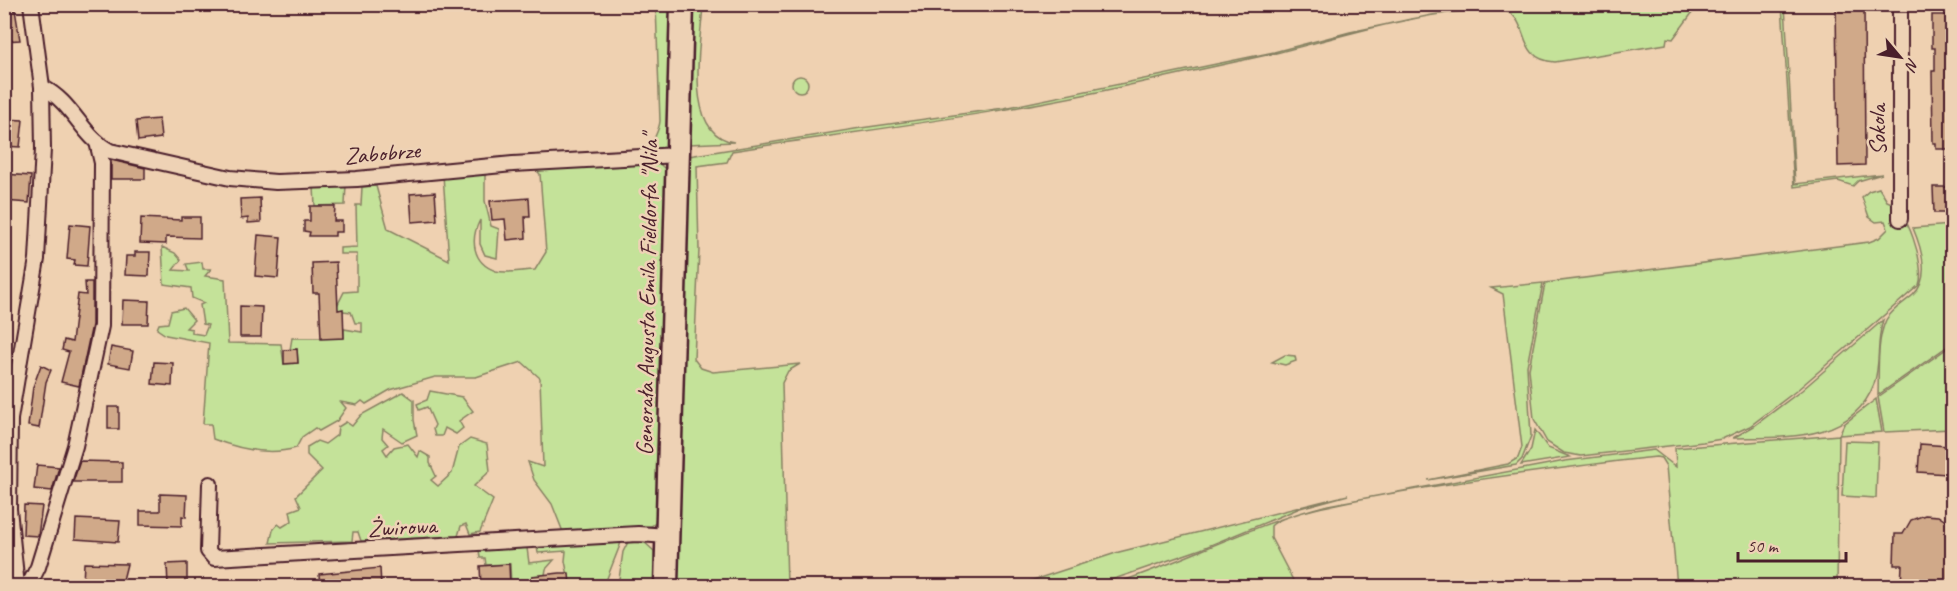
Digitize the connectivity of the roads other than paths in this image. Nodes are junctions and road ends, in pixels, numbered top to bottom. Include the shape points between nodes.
1 (31, 4) edge
2 (682, 4) edge
3 (1900, 4) edge
4 (42, 87) junction
5 (98, 142) junction
6 (678, 155) junction
7 (1900, 219) dead end
8 (210, 484) dead end
9 (668, 536) junction
10 (17, 586) edge
11 (24, 586) edge
12 (666, 586) edge

1 - 4 street
2 - 6 main road, Generała Augusta Emila Fieldorfa "Nila"
3 - 7 street, Sokola
4 - 5 street, Zabobrze via 66,103
4 - 10 street via 44,149 37,260 10,419 9,510
5 - 6 street, Zabobrze via 127,156 230,178 276,182
5 - 11 street via 104,248 99,340 67,477 36,572
6 - 9 main road, Generała Augusta Emila Fieldorfa "Nila"
8 - 9 street, Żwirowa via 208,551 214,558 638,534
9 - 12 main road, Generała Augusta Emila Fieldorfa "Nila"

